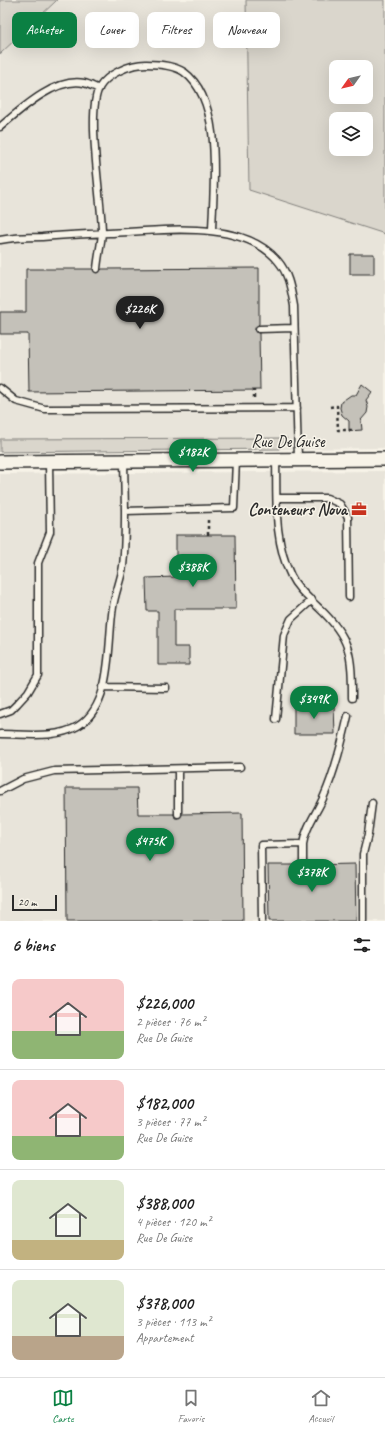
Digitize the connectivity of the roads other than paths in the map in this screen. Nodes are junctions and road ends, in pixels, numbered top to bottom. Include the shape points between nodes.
1 (99, 88) junction
2 (0, 127) edge
3 (212, 231) junction
4 (102, 234) junction
5 (0, 240) edge
6 (96, 269) dead end
7 (294, 328) junction
8 (259, 329) dead end
9 (0, 388) edge
10 (296, 408) junction
11 (276, 459) junction
12 (298, 459) junction
13 (385, 459) edge
14 (236, 460) junction
15 (49, 461) junction
16 (124, 461) junction
17 (0, 462) edge
18 (277, 498) junction
19 (125, 511) junction
20 (349, 597) dead end
21 (312, 600) junction
22 (103, 687) junction
23 (166, 688) dead end
24 (352, 698) dead end
25 (0, 714) edge
26 (348, 716) dead end
27 (276, 719) dead end
28 (0, 734) edge
29 (240, 767) dead end
30 (178, 769) junction
31 (0, 791) edge
32 (372, 803) dead end
33 (178, 814) dead end
34 (303, 844) junction
35 (303, 865) dead end
36 (262, 921) edge
37 (363, 921) edge

1 - 2 lane via 75,82 62,85 33,100
1 - 3 lane via 114,74 141,64 173,67 193,81 206,108 213,140
1 - 4 lane via 94,122
3 - 4 lane
3 - 7 lane via 247,239 278,260 290,285 294,306
4 - 5 lane
4 - 6 lane
7 - 8 lane
7 - 10 lane
9 - 10 lane via 16,401 45,409
10 - 12 lane
11 - 12 street, Rue De Guise
11 - 14 street, Rue De Guise
11 - 18 lane
12 - 13 street, Rue De Guise
14 - 16 street, Rue De Guise
14 - 19 lane via 234,508
15 - 16 street, Rue De Guise
15 - 17 street, Rue De Guise
15 - 25 lane via 50,532 38,563 38,675 17,704 11,710
16 - 19 lane
18 - 20 lane via 327,498 340,504 348,517
18 - 21 lane via 279,539 285,564 299,589
19 - 22 lane via 123,566 113,606 107,674
21 - 24 lane via 335,623 343,636 352,669
21 - 27 lane via 292,619 284,635
22 - 23 lane
22 - 28 lane via 94,710 79,725 57,733
26 - 34 lane via 332,778 308,824
29 - 30 lane
30 - 31 lane via 54,771 24,779
30 - 33 lane
32 - 37 lane via 363,854
34 - 35 lane
34 - 36 lane via 261,845

